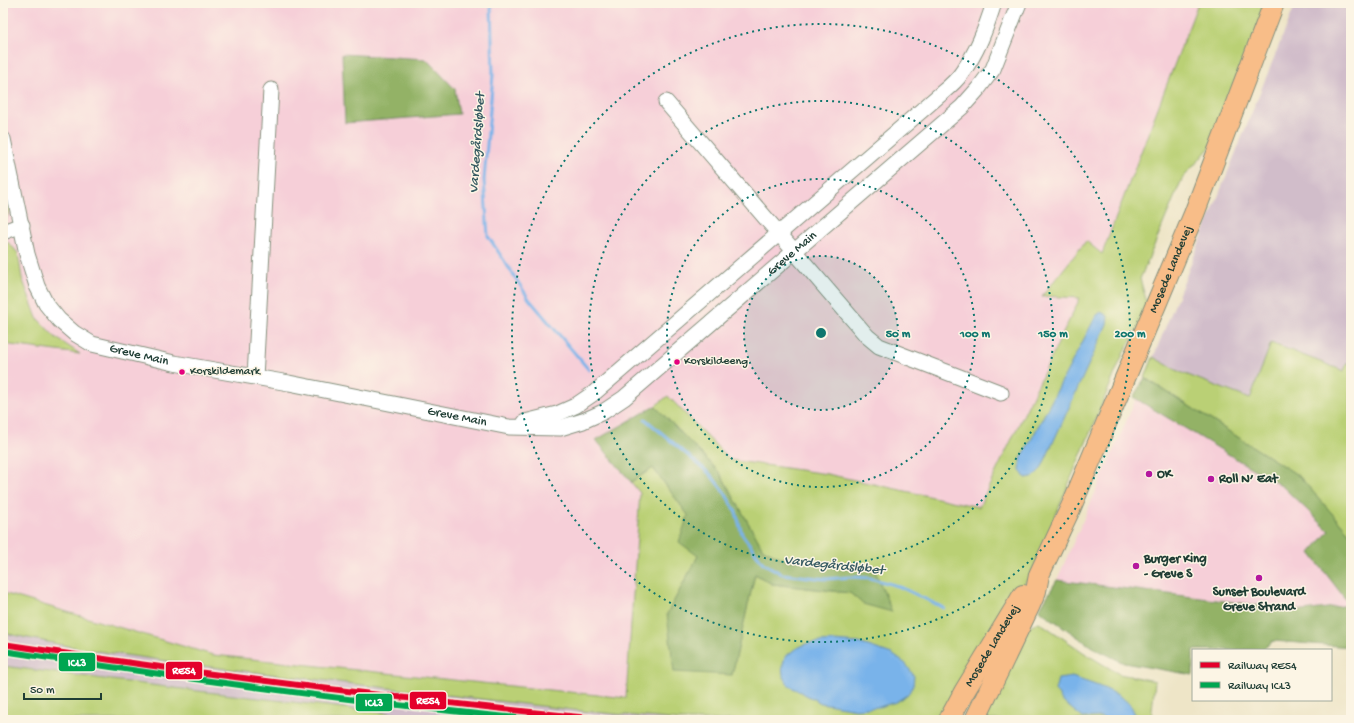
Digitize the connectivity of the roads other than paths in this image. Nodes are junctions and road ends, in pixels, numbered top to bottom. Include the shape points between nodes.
1 (994, 3) edge
2 (1019, 3) edge
3 (1274, 3) edge
4 (271, 90) dead end
5 (666, 102) dead end
6 (3, 139) edge
7 (22, 225) junction
8 (3, 232) edge
9 (779, 234) junction
10 (795, 252) junction
11 (254, 377) junction
12 (1001, 393) dead end
13 (509, 427) junction
14 (1039, 575) junction
15 (949, 720) edge
16 (975, 720) edge

1 - 9 street, Greve Main via 982,37 960,76
2 - 10 street, Greve Main via 993,69 962,107
3 - 14 main road, Mosede Landevej via 1194,214 1071,507
4 - 11 street
5 - 9 street, Greve Main
6 - 7 street, Greve Main
7 - 8 street
7 - 11 street, Greve Main via 27,254 37,286 46,304 74,333 92,344 174,363
9 - 10 street
9 - 13 street, Greve Main via 594,393 557,414
10 - 12 street via 879,346
10 - 13 street, Greve Main via 624,398 603,412 560,428
11 - 13 street, Greve Main
14 - 15 main road, Mosede Landevej via 1028,587 990,648
14 - 16 main road, Mosede Landevej via 1029,607

